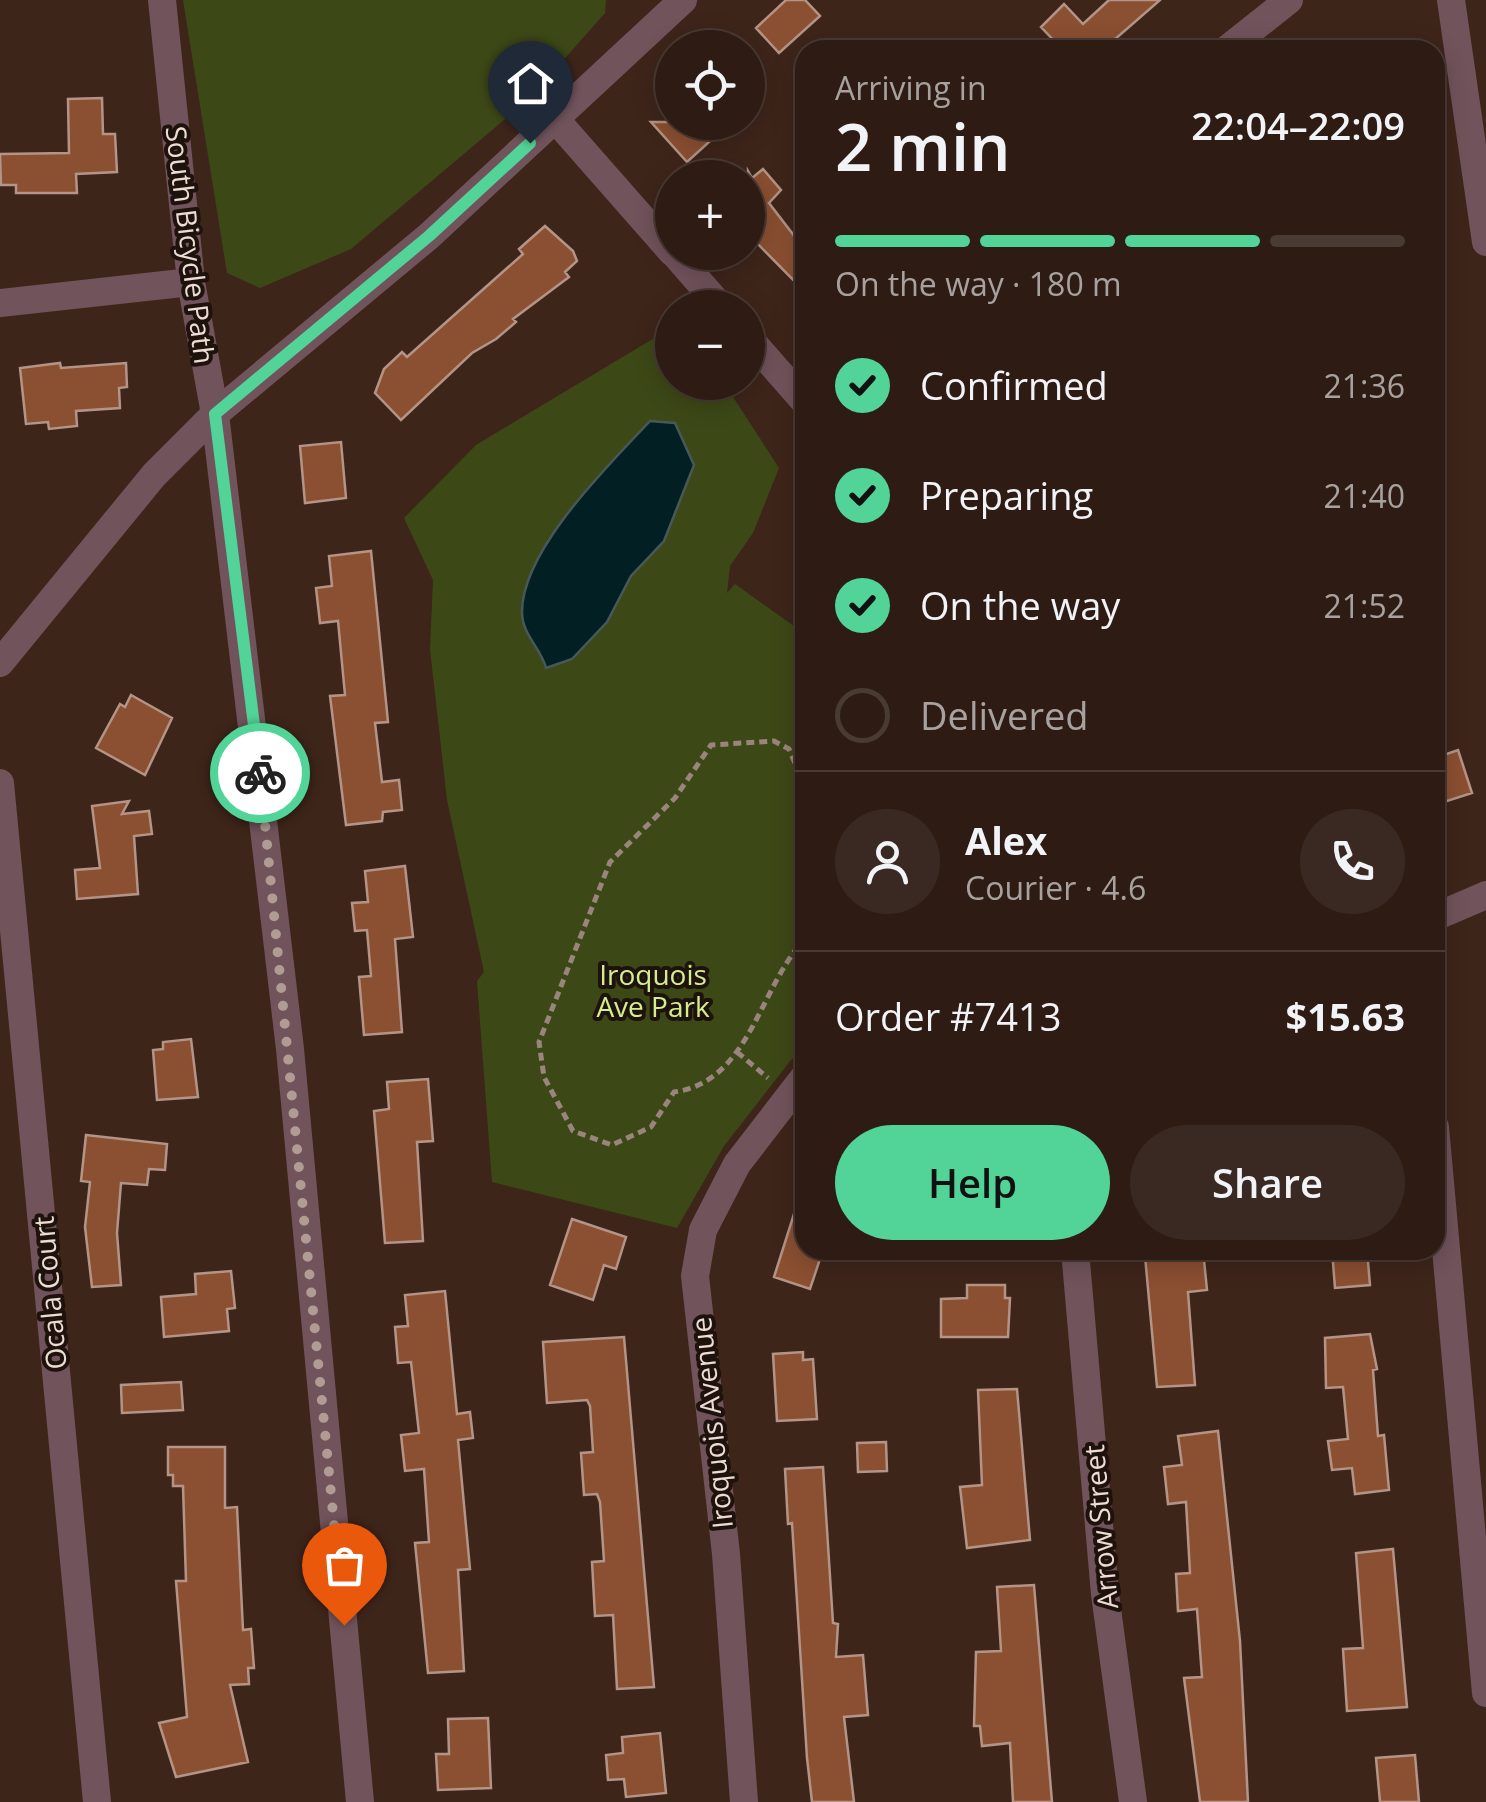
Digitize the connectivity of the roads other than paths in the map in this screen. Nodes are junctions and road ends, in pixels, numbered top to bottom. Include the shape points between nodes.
1 (162, 0) edge
2 (683, 0) edge
3 (1289, 0) edge
4 (1451, 0) edge
5 (1239, 40) edge
6 (556, 120) junction
7 (655, 232) edge
8 (1486, 242) edge
9 (689, 270) edge
10 (191, 282) junction
11 (706, 290) edge
12 (0, 303) edge
13 (765, 356) edge
14 (795, 390) edge
15 (215, 414) junction
16 (0, 664) edge
17 (0, 783) edge
18 (1486, 895) edge
19 (1445, 913) edge
20 (795, 1090) edge
21 (1445, 1238) edge
22 (1076, 1260) edge
23 (1486, 1692) edge
24 (97, 1802) edge
25 (360, 1802) edge
26 (744, 1802) edge
27 (1134, 1802) edge

1 - 10 street, South Bicycle Path
2 - 6 street
3 - 5 street
4 - 8 street
6 - 7 street
6 - 15 street
9 - 11 street
10 - 12 street
10 - 15 street, South Bicycle Path
13 - 14 street
15 - 16 street via 154,475
15 - 25 street, South Bicycle Path via 290,1049
17 - 24 street, Ocala Court
18 - 19 street
20 - 26 street, Iroquois Avenue via 737,1164 704,1230 695,1276 726,1554
21 - 23 street
22 - 27 street, Arrow Street via 1105,1594

